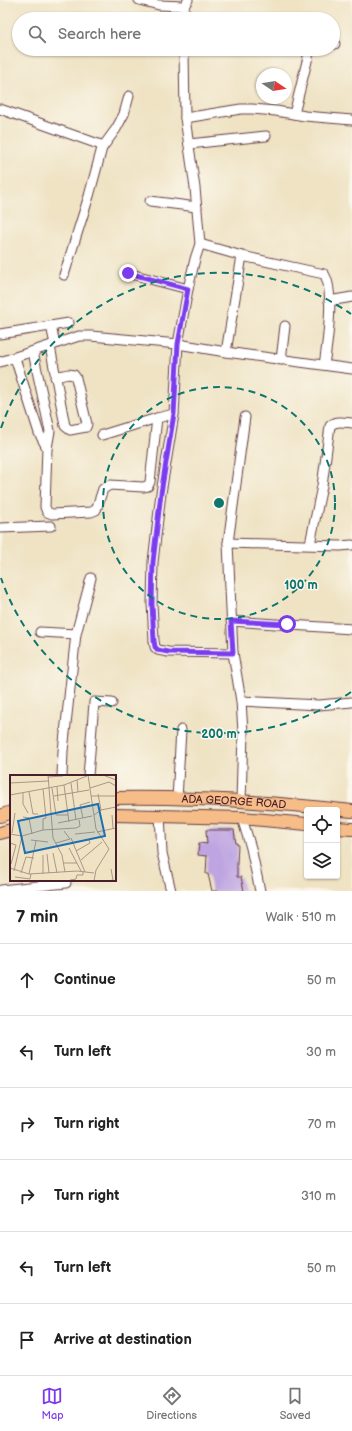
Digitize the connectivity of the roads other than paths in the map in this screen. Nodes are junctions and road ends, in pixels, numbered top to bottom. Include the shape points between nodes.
1 (139, 0) edge
2 (186, 3) edge
3 (184, 56) edge
4 (308, 56) edge
5 (129, 96) dead end
6 (0, 110) edge
7 (294, 114) junction
8 (185, 118) junction
9 (352, 120) edge
10 (266, 136) dead end
11 (189, 144) junction
12 (102, 148) junction
13 (150, 201) dead end
14 (196, 207) junction
15 (200, 244) junction
16 (242, 256) junction
17 (128, 273) dead end
18 (64, 275) dead end
19 (188, 289) junction
20 (352, 297) edge
21 (329, 301) junction
22 (69, 323) dead end
23 (51, 326) junction
24 (285, 326) dead end
25 (0, 334) edge
26 (178, 344) junction
27 (52, 345) junction
28 (34, 352) junction
29 (226, 352) junction
30 (15, 358) junction
31 (281, 360) junction
32 (0, 362) edge
33 (324, 365) junction
34 (352, 369) edge
35 (56, 377) junction
36 (39, 379) junction
37 (23, 383) junction
38 (174, 414) junction
39 (245, 417) dead end
40 (157, 418) junction
41 (49, 423) junction
42 (352, 423) edge
43 (37, 426) junction
44 (102, 435) dead end
45 (47, 448) junction
46 (51, 526) dead end
47 (0, 528) edge
48 (228, 543) junction
49 (310, 544) junction
50 (352, 545) edge
51 (91, 578) dead end
52 (231, 621) junction
53 (352, 629) edge
54 (40, 632) dead end
55 (76, 634) junction
56 (233, 653) junction
57 (241, 701) junction
58 (352, 702) edge
59 (112, 703) dead end
60 (181, 730) dead end
61 (62, 775) edge
62 (88, 775) edge
63 (116, 798) edge
64 (177, 799) junction
65 (241, 802) junction
66 (352, 811) edge
67 (10, 812) edge
68 (116, 815) edge
69 (160, 815) junction
70 (0, 816) edge
71 (242, 818) junction
72 (304, 824) edge
73 (340, 828) edge
74 (352, 829) edge
75 (10, 830) edge
76 (0, 833) edge
77 (66, 885) edge
78 (1, 890) edge
79 (171, 891) edge
80 (260, 891) edge

1 - 2 street via 159,5
3 - 8 street
4 - 7 street
5 - 12 street via 119,124
6 - 12 street via 101,145
7 - 8 street via 241,110
7 - 9 street
8 - 11 street
10 - 11 street
11 - 14 street
12 - 18 street
13 - 14 street
14 - 15 street
15 - 16 street
15 - 19 street
16 - 21 street via 324,274
16 - 29 street
17 - 19 street
19 - 26 street
20 - 21 street
21 - 33 street
22 - 23 street
23 - 25 street
23 - 27 street
24 - 31 street
26 - 27 street via 79,336
26 - 29 street
26 - 38 street
27 - 28 street
27 - 35 street
28 - 30 street
28 - 36 street
29 - 31 street
30 - 32 street
30 - 37 street
31 - 33 street
33 - 34 street
35 - 35 street via 74,374 86,427 67,429
36 - 37 street
36 - 41 street
37 - 43 street
38 - 40 street
38 - 56 street via 153,562 155,647 168,652
39 - 48 street
40 - 44 street
40 - 45 street via 148,486 110,485 102,489 96,510 91,512 47,512
41 - 43 street
41 - 45 street
42 - 49 street via 334,422 330,426 322,486
43 - 45 street
46 - 47 street
48 - 49 street
48 - 52 street
49 - 50 street
51 - 55 street
52 - 53 street
52 - 56 street
54 - 55 street
55 - 61 street
56 - 57 street
57 - 58 street via 319,705
57 - 65 street
59 - 62 street via 94,702
60 - 64 street
63 - 64 main road, ADA GEORGE ROAD
64 - 65 main road, ADA GEORGE ROAD
65 - 66 main road, ADA GEORGE ROAD
67 - 70 main road
68 - 69 main road, ADA GEORGE ROAD
69 - 71 main road, ADA GEORGE ROAD
69 - 79 street via 162,853
71 - 72 main road, ADA GEORGE ROAD
71 - 80 street
73 - 74 main road
75 - 76 main road
77 - 78 street

